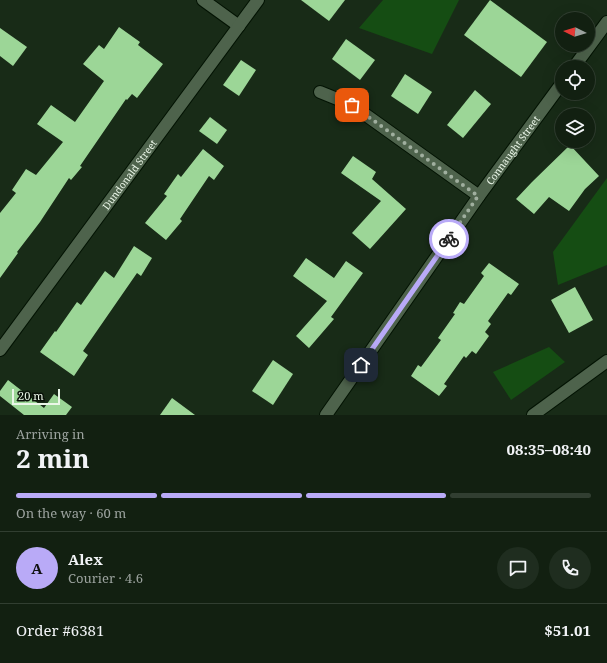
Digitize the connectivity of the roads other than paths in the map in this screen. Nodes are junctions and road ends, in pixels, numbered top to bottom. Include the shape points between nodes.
1 (203, 0) edge
2 (258, 0) edge
3 (607, 22) edge
4 (238, 26) junction
5 (579, 60) edge
6 (320, 92) dead end
7 (555, 92) edge
8 (478, 196) junction
9 (0, 350) edge
10 (607, 361) edge
11 (326, 415) edge
12 (533, 415) edge

1 - 4 street
2 - 4 street, Dundonald Street
3 - 5 street
4 - 9 street, Dundonald Street
6 - 8 street via 352,105
7 - 8 street, Connaught Street
8 - 11 street, Connaught Street
10 - 12 street

